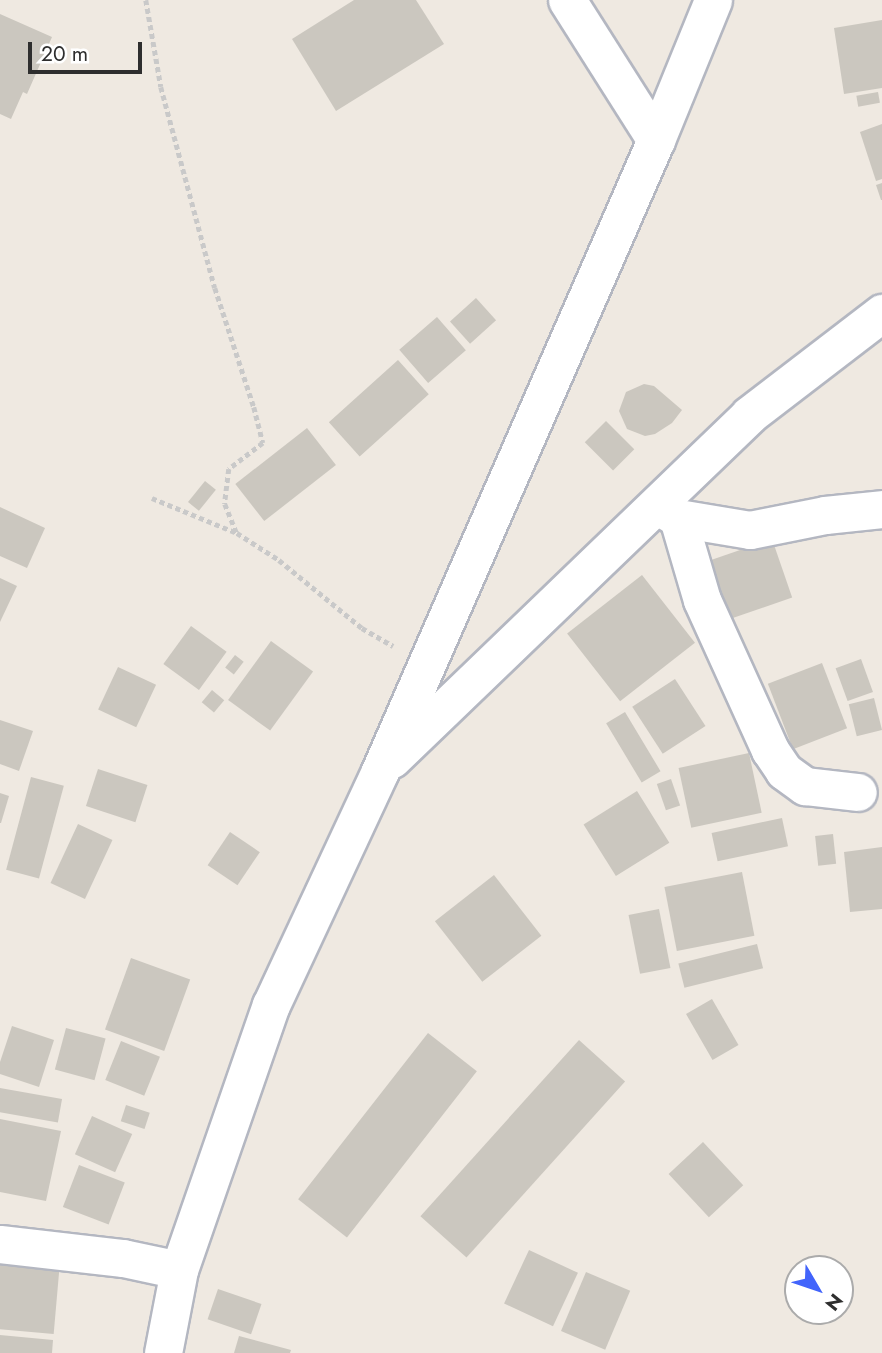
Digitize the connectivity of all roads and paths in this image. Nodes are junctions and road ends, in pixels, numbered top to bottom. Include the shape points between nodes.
1 (146, 0) edge
2 (567, 0) edge
3 (713, 0) edge
4 (656, 140) junction
5 (882, 313) edge
6 (152, 498) dead end
7 (882, 509) edge
8 (666, 511) junction
9 (237, 533) junction
10 (426, 659) junction
11 (380, 771) junction
12 (858, 792) dead end
13 (0, 1244) edge
14 (179, 1270) junction
15 (163, 1353) edge

1 - 9 path via 161,88 263,443 229,469 225,504
2 - 4 street
3 - 4 street
4 - 10 street
5 - 8 street via 749,415
6 - 9 path
7 - 8 street via 750,530
8 - 11 street
8 - 12 street via 777,761 805,786
9 - 10 path via 385,643
10 - 11 street
11 - 14 street via 271,1005
13 - 14 street via 123,1258
14 - 15 street

